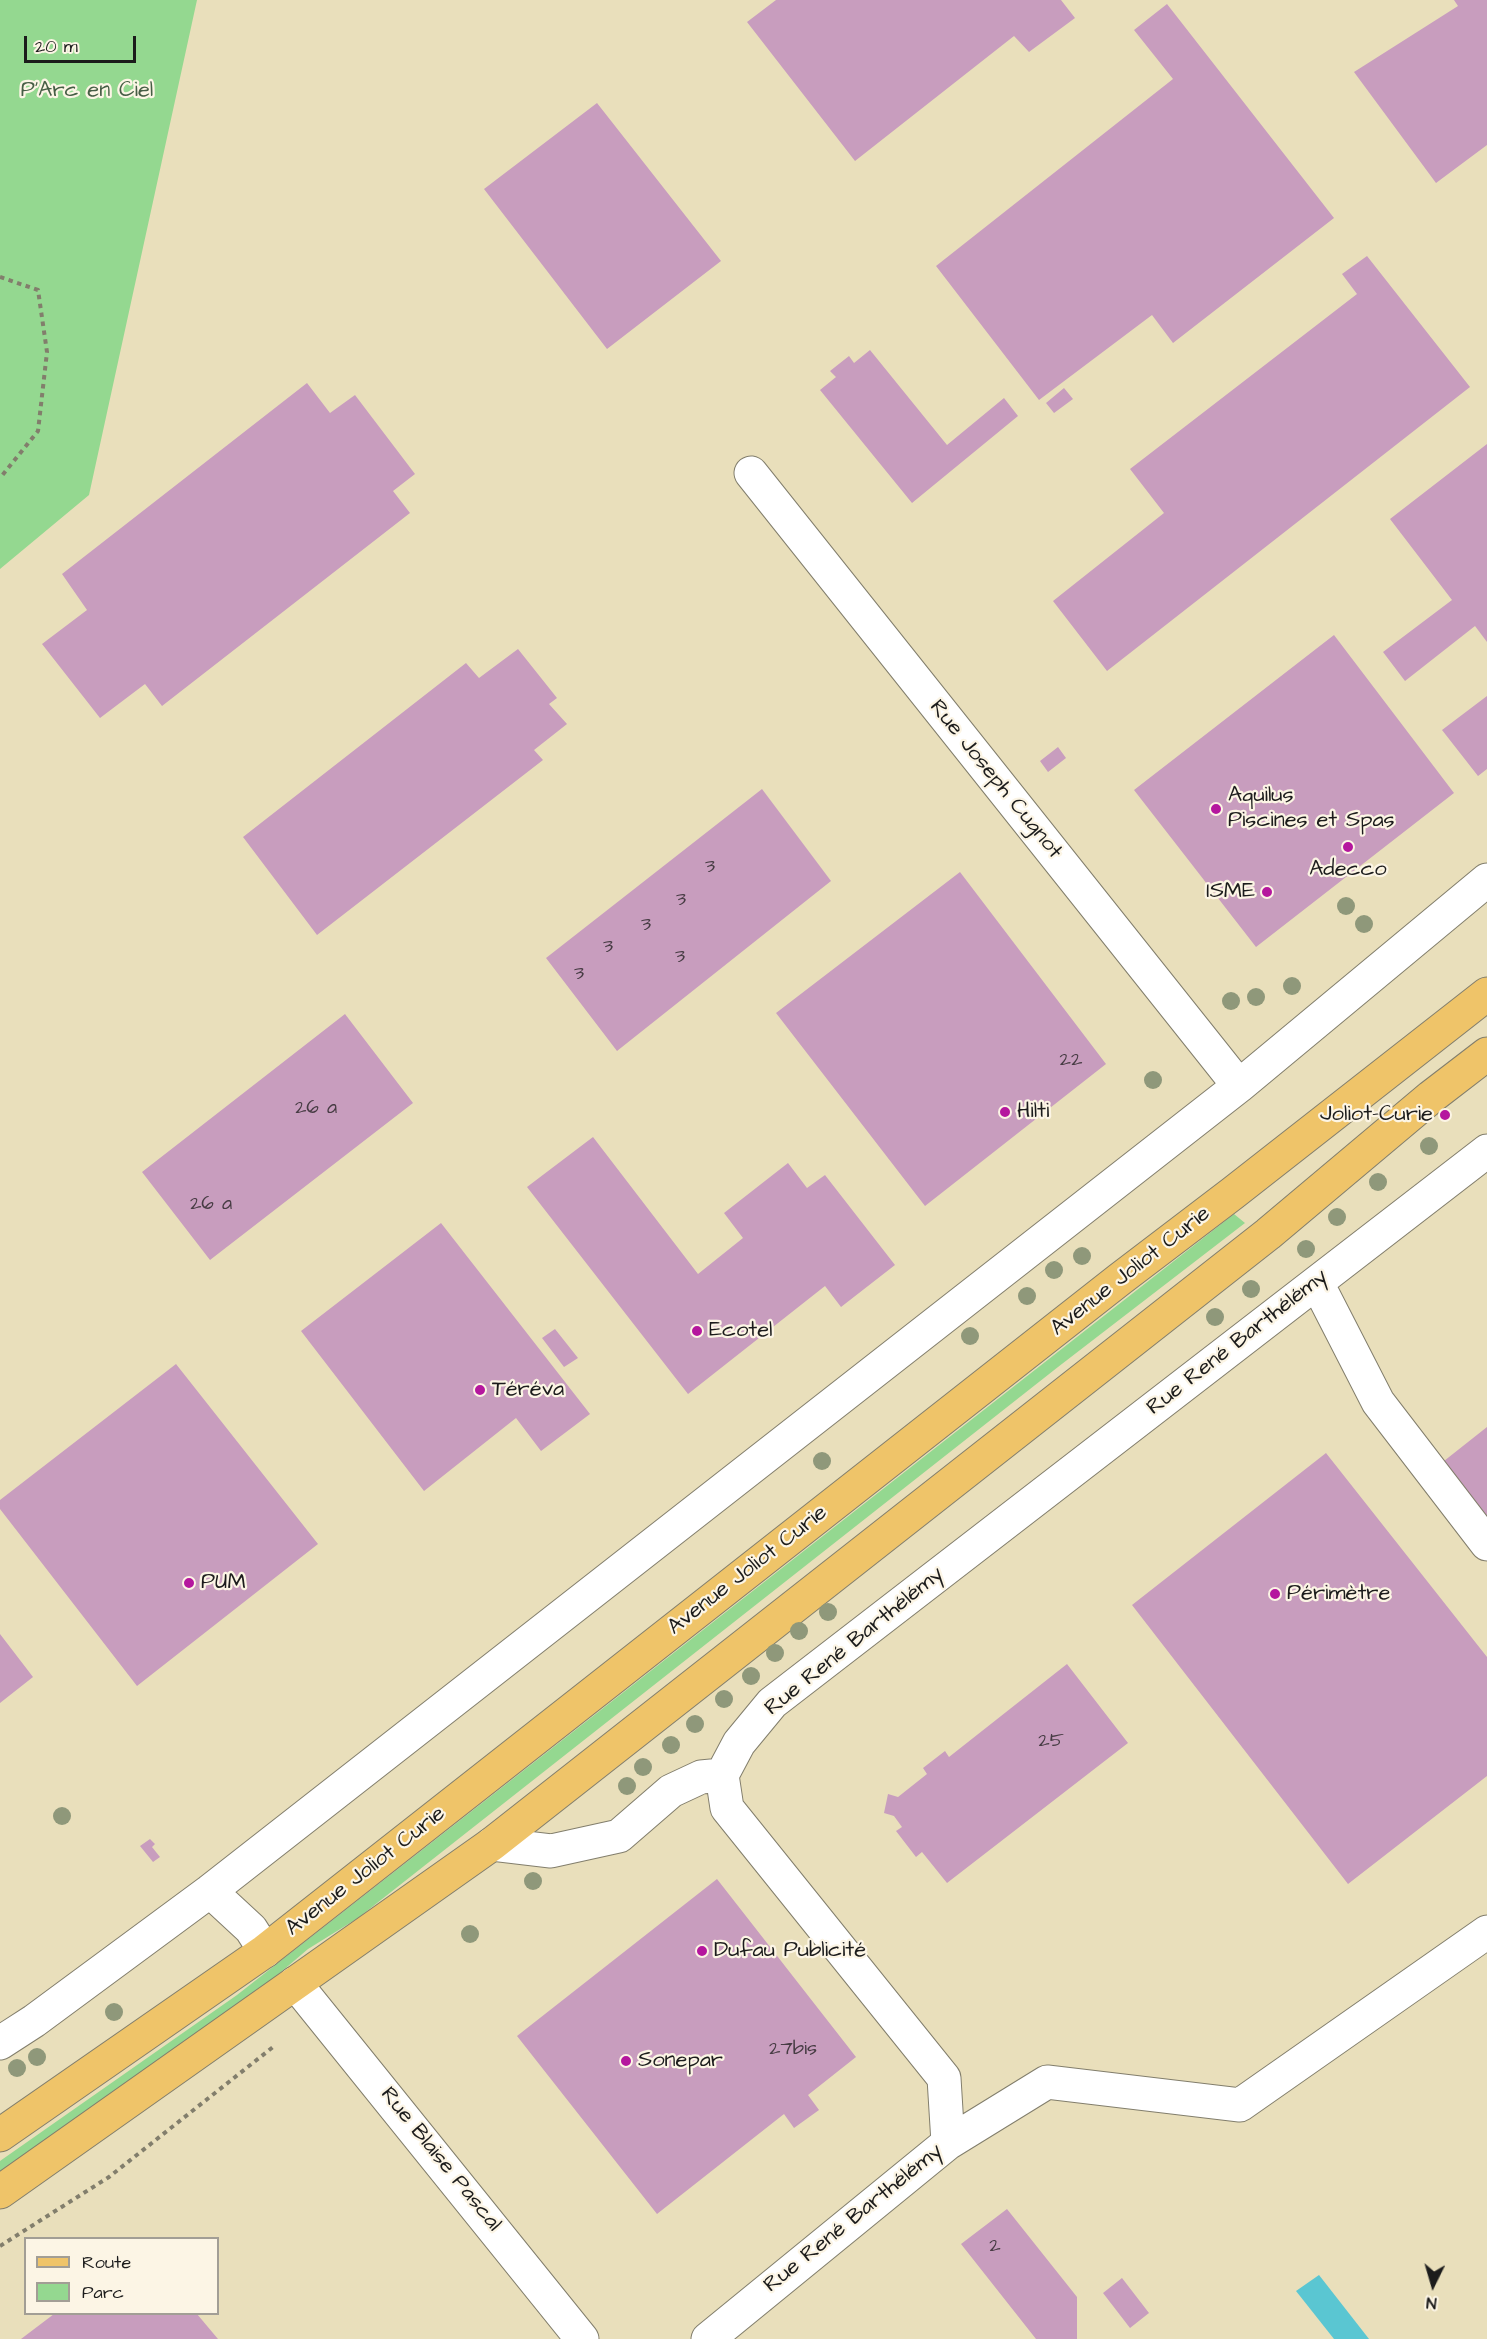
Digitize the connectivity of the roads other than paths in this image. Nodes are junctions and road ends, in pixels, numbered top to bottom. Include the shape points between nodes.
1 (751, 473) dead end
2 (1487, 880) edge
3 (1487, 994) edge
4 (1487, 1054) edge
5 (1239, 1086) junction
6 (1487, 1151) edge
7 (1317, 1283) junction
8 (1487, 1544) edge
9 (722, 1775) junction
10 (492, 1844) junction
11 (210, 1891) junction
12 (1487, 1932) edge
13 (266, 1951) junction
14 (295, 1983) junction
15 (0, 2043) edge
16 (0, 2135) edge
17 (948, 2143) junction
18 (0, 2192) edge
19 (582, 2339) edge
20 (708, 2339) edge

1 - 5 street, Rue Joseph Cugnot
2 - 5 street
3 - 13 main road, Avenue Joliot Curie
4 - 10 main road, Avenue Joliot Curie via 1268,1234
5 - 11 street
6 - 7 street, Rue René Barthélémy
7 - 8 street via 1378,1402
7 - 9 street, Rue René Barthélémy via 772,1703 739,1743
9 - 10 street via 701,1777 671,1791 620,1836 551,1851
9 - 17 street, Rue René Barthélémy via 727,1808 944,2078
10 - 14 main road, Avenue Joliot Curie
11 - 13 street via 251,1929
11 - 15 street
12 - 17 street via 1240,2105 1047,2082
13 - 16 main road, Avenue Joliot Curie
14 - 18 main road, Avenue Joliot Curie
14 - 19 street, Rue Blaise Pascal
17 - 20 street, Rue René Barthélémy

